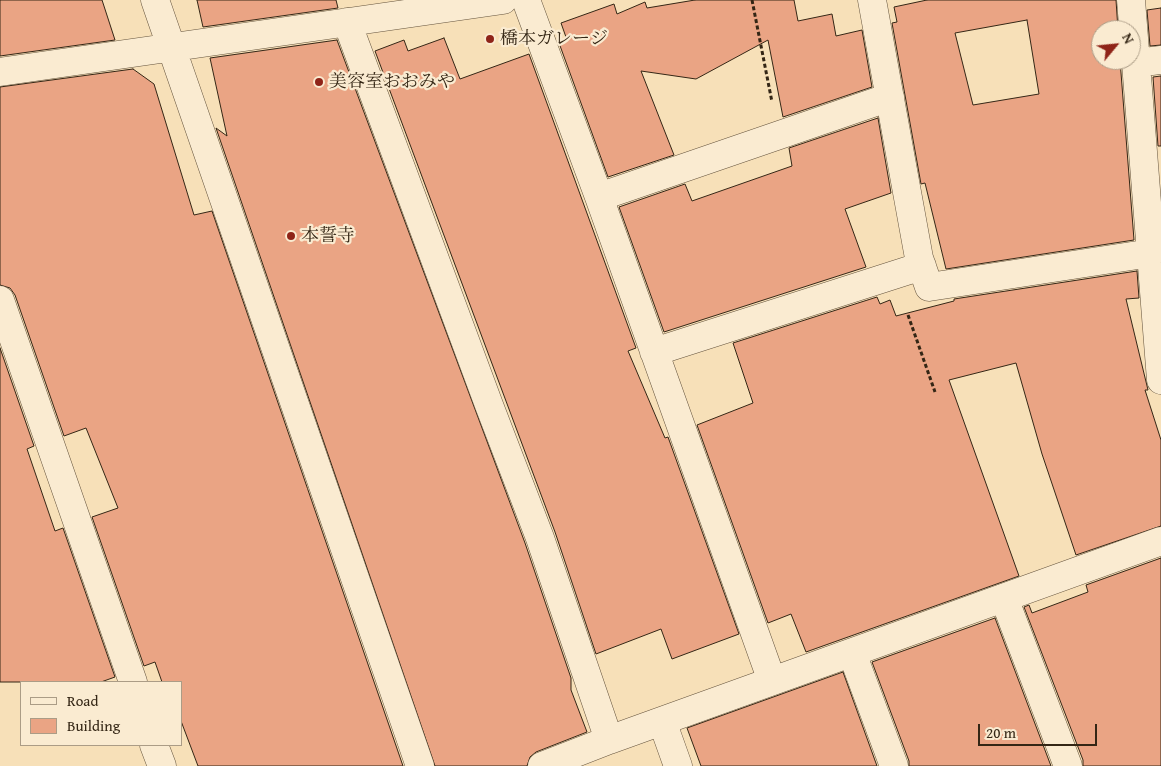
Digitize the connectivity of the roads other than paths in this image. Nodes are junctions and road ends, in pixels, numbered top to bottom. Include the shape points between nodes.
1 (155, 0) edge
2 (503, 0) edge
3 (526, 0) edge
4 (872, 0) edge
5 (1131, 0) edge
6 (347, 22) junction
7 (171, 47) junction
8 (1148, 62) edge
9 (0, 72) edge
10 (890, 97) junction
11 (599, 197) junction
12 (1151, 253) junction
13 (922, 266) junction
14 (0, 300) edge
15 (1159, 314) edge
16 (654, 352) junction
17 (1161, 380) edge
18 (1161, 541) edge
19 (1004, 598) junction
20 (852, 653) junction
21 (133, 681) edge
22 (772, 681) junction
23 (662, 721) junction
24 (609, 740) junction
25 (154, 746) edge
26 (162, 766) edge
27 (420, 766) edge
28 (542, 766) edge
29 (678, 766) edge
30 (894, 766) edge
31 (1068, 766) edge

1 - 7 street
2 - 6 street
3 - 11 street
4 - 10 street
5 - 8 street
6 - 7 street
6 - 24 street via 540,538
7 - 9 street
7 - 27 street
8 - 12 street
10 - 11 street
10 - 13 street
11 - 16 street
12 - 13 street via 929,286
12 - 15 street
13 - 16 street
14 - 21 street
15 - 17 street
16 - 22 street
18 - 19 street
19 - 20 street
19 - 31 street
20 - 22 street
20 - 30 street
22 - 23 street
23 - 24 street
23 - 29 street
24 - 28 street
25 - 26 street

